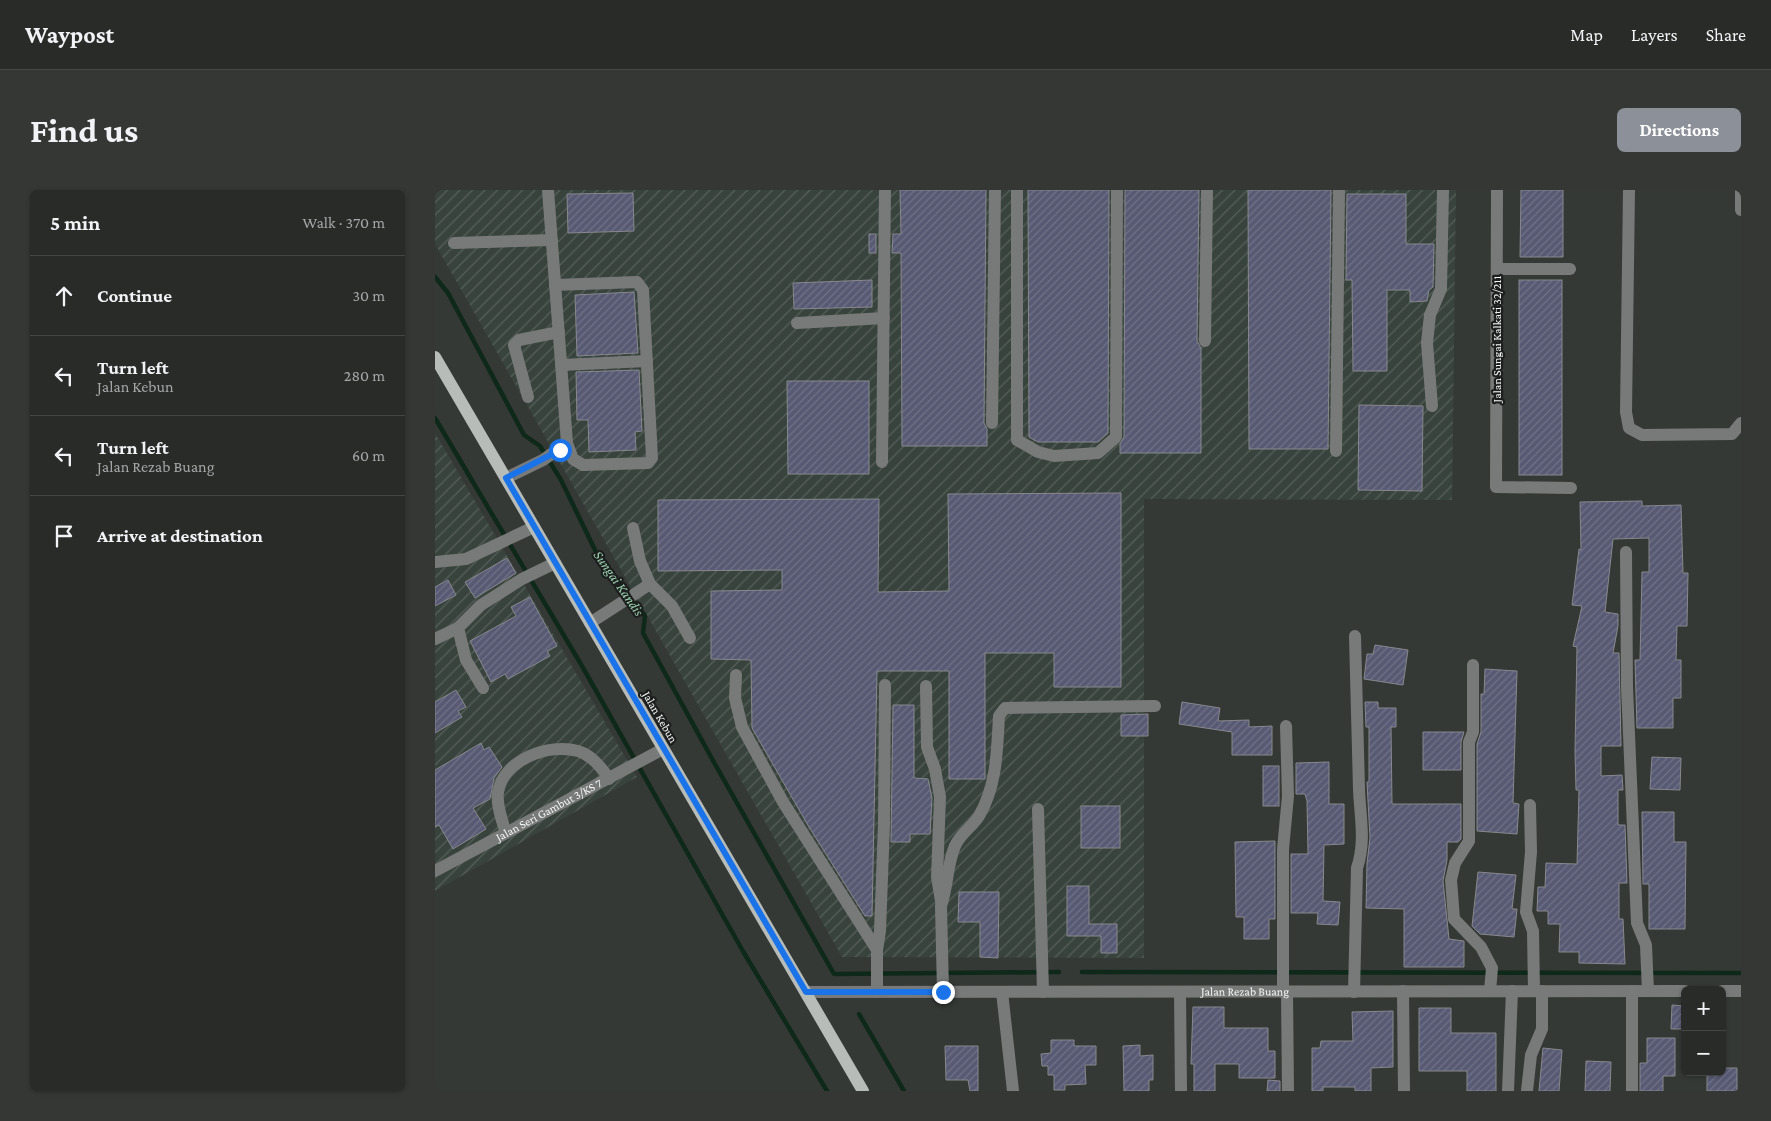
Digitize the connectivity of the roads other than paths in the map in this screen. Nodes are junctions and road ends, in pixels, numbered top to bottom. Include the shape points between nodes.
1 (548, 190) edge
2 (885, 190) edge
3 (995, 190) edge
4 (1017, 190) edge
5 (1117, 190) edge
6 (1207, 190) edge
7 (1339, 190) edge
8 (1443, 190) edge
9 (1497, 190) edge
10 (1629, 190) edge
11 (1741, 190) edge
12 (1741, 210) edge
13 (552, 240) junction
14 (454, 243) dead end
15 (1497, 268) junction
16 (1570, 269) dead end
17 (555, 285) junction
18 (884, 318) junction
19 (797, 322) dead end
20 (559, 332) junction
21 (1205, 341) dead end
22 (435, 356) edge
23 (647, 361) junction
24 (561, 365) junction
25 (528, 397) dead end
26 (1432, 406) dead end
27 (992, 423) dead end
28 (1741, 423) edge
29 (562, 447) junction
30 (1336, 451) dead end
31 (882, 462) dead end
32 (506, 478) junction
33 (1571, 488) dead end
34 (534, 527) junction
35 (633, 528) dead end
36 (1627, 552) dead end
37 (435, 562) edge
38 (555, 563) junction
39 (651, 584) junction
40 (590, 623) junction
41 (458, 628) junction
42 (1355, 636) dead end
43 (690, 638) dead end
44 (435, 639) edge
45 (1473, 665) dead end
46 (737, 675) dead end
47 (885, 685) dead end
48 (926, 686) dead end
49 (483, 688) dead end
50 (1155, 706) dead end
51 (1286, 726) dead end
52 (663, 749) junction
53 (609, 779) junction
54 (1530, 805) dead end
55 (1039, 810) dead end
56 (506, 833) junction
57 (435, 871) edge
58 (941, 906) junction
59 (877, 950) junction
60 (877, 986) junction
61 (1354, 987) junction
62 (1648, 987) junction
63 (1491, 988) junction
64 (1537, 988) junction
65 (1284, 989) junction
66 (1403, 991) junction
67 (1511, 991) junction
68 (1632, 991) junction
69 (1681, 991) edge
70 (1726, 991) edge
71 (1741, 991) edge
72 (806, 992) junction
73 (943, 992) junction
74 (1002, 992) junction
75 (1043, 992) junction
76 (1180, 992) junction
77 (863, 1091) edge
78 (1013, 1091) edge
79 (1181, 1091) edge
80 (1288, 1091) edge
81 (1404, 1091) edge
82 (1508, 1091) edge
83 (1527, 1091) edge
84 (1631, 1091) edge

1 - 13 street
2 - 18 street
3 - 27 street
4 - 5 street via 1017,440 1038,452 1054,456 1098,454 1116,437
6 - 21 street
7 - 30 street
8 - 26 street via 1441,289 1430,315 1427,343
9 - 15 street, Jalan Sungai Kalkati 32/211
10 - 28 street via 1626,412 1629,428 1643,435 1732,434
11 - 12 street
13 - 14 street
13 - 17 street
15 - 16 street
15 - 33 street, Jalan Sungai Kalkati 32/211 via 1496,487
17 - 20 street
17 - 23 street via 637,282 643,290
18 - 19 street
18 - 31 street
20 - 24 street
20 - 25 street via 535,335 514,344
22 - 32 main road, Jalan Kebun
23 - 24 street
23 - 29 street via 652,458 648,463 583,465
24 - 29 street
29 - 32 street
32 - 34 main road, Jalan Kebun
34 - 37 street via 466,559
34 - 38 main road, Jalan Kebun
35 - 39 street via 640,561
36 - 62 street via 1627,687 1637,923 1645,945
38 - 40 main road, Jalan Kebun
38 - 41 street via 526,576 481,605
39 - 40 street
39 - 43 street via 672,606
40 - 52 main road, Jalan Kebun
41 - 44 street
41 - 49 street via 466,660
42 - 61 street via 1363,851 1357,868
45 - 63 street via 1469,841 1455,863 1451,880 1454,919 1481,947 1492,968
46 - 59 street via 735,698 742,727 783,802
47 - 59 street via 884,824
48 - 58 street via 927,747 935,769 939,797 937,877
50 - 58 street via 1005,708 999,716 994,783 976,821 955,846
51 - 65 street via 1288,796 1283,849
52 - 53 street, Jalan Seri Gambut 3/KS 7
52 - 72 main road, Jalan Kebun
53 - 56 street, Jalan Seri Gambut 3/KS 7
53 - 56 street via 600,766 579,751 553,749 527,757 504,776 498,793
54 - 64 street via 1531,852 1526,912 1533,931
55 - 75 street
56 - 57 street, Jalan Seri Gambut 3/KS 7
58 - 73 street
59 - 60 street
60 - 72 street, Jalan Rezab Buang
60 - 73 street, Jalan Rezab Buang
61 - 65 street, Jalan Rezab Buang
61 - 66 street, Jalan Rezab Buang
62 - 68 street, Jalan Rezab Buang
62 - 69 street, Jalan Rezab Buang
63 - 66 street, Jalan Rezab Buang
63 - 67 street, Jalan Rezab Buang
64 - 67 street, Jalan Rezab Buang
64 - 68 street, Jalan Rezab Buang
64 - 83 street via 1542,1029 1531,1055
65 - 76 street, Jalan Rezab Buang
65 - 80 street
66 - 81 street
67 - 82 street
68 - 84 street
70 - 71 street
72 - 77 main road, Jalan Kebun
73 - 74 street, Jalan Rezab Buang
74 - 75 street, Jalan Rezab Buang
74 - 78 street
75 - 76 street, Jalan Rezab Buang
76 - 79 street

